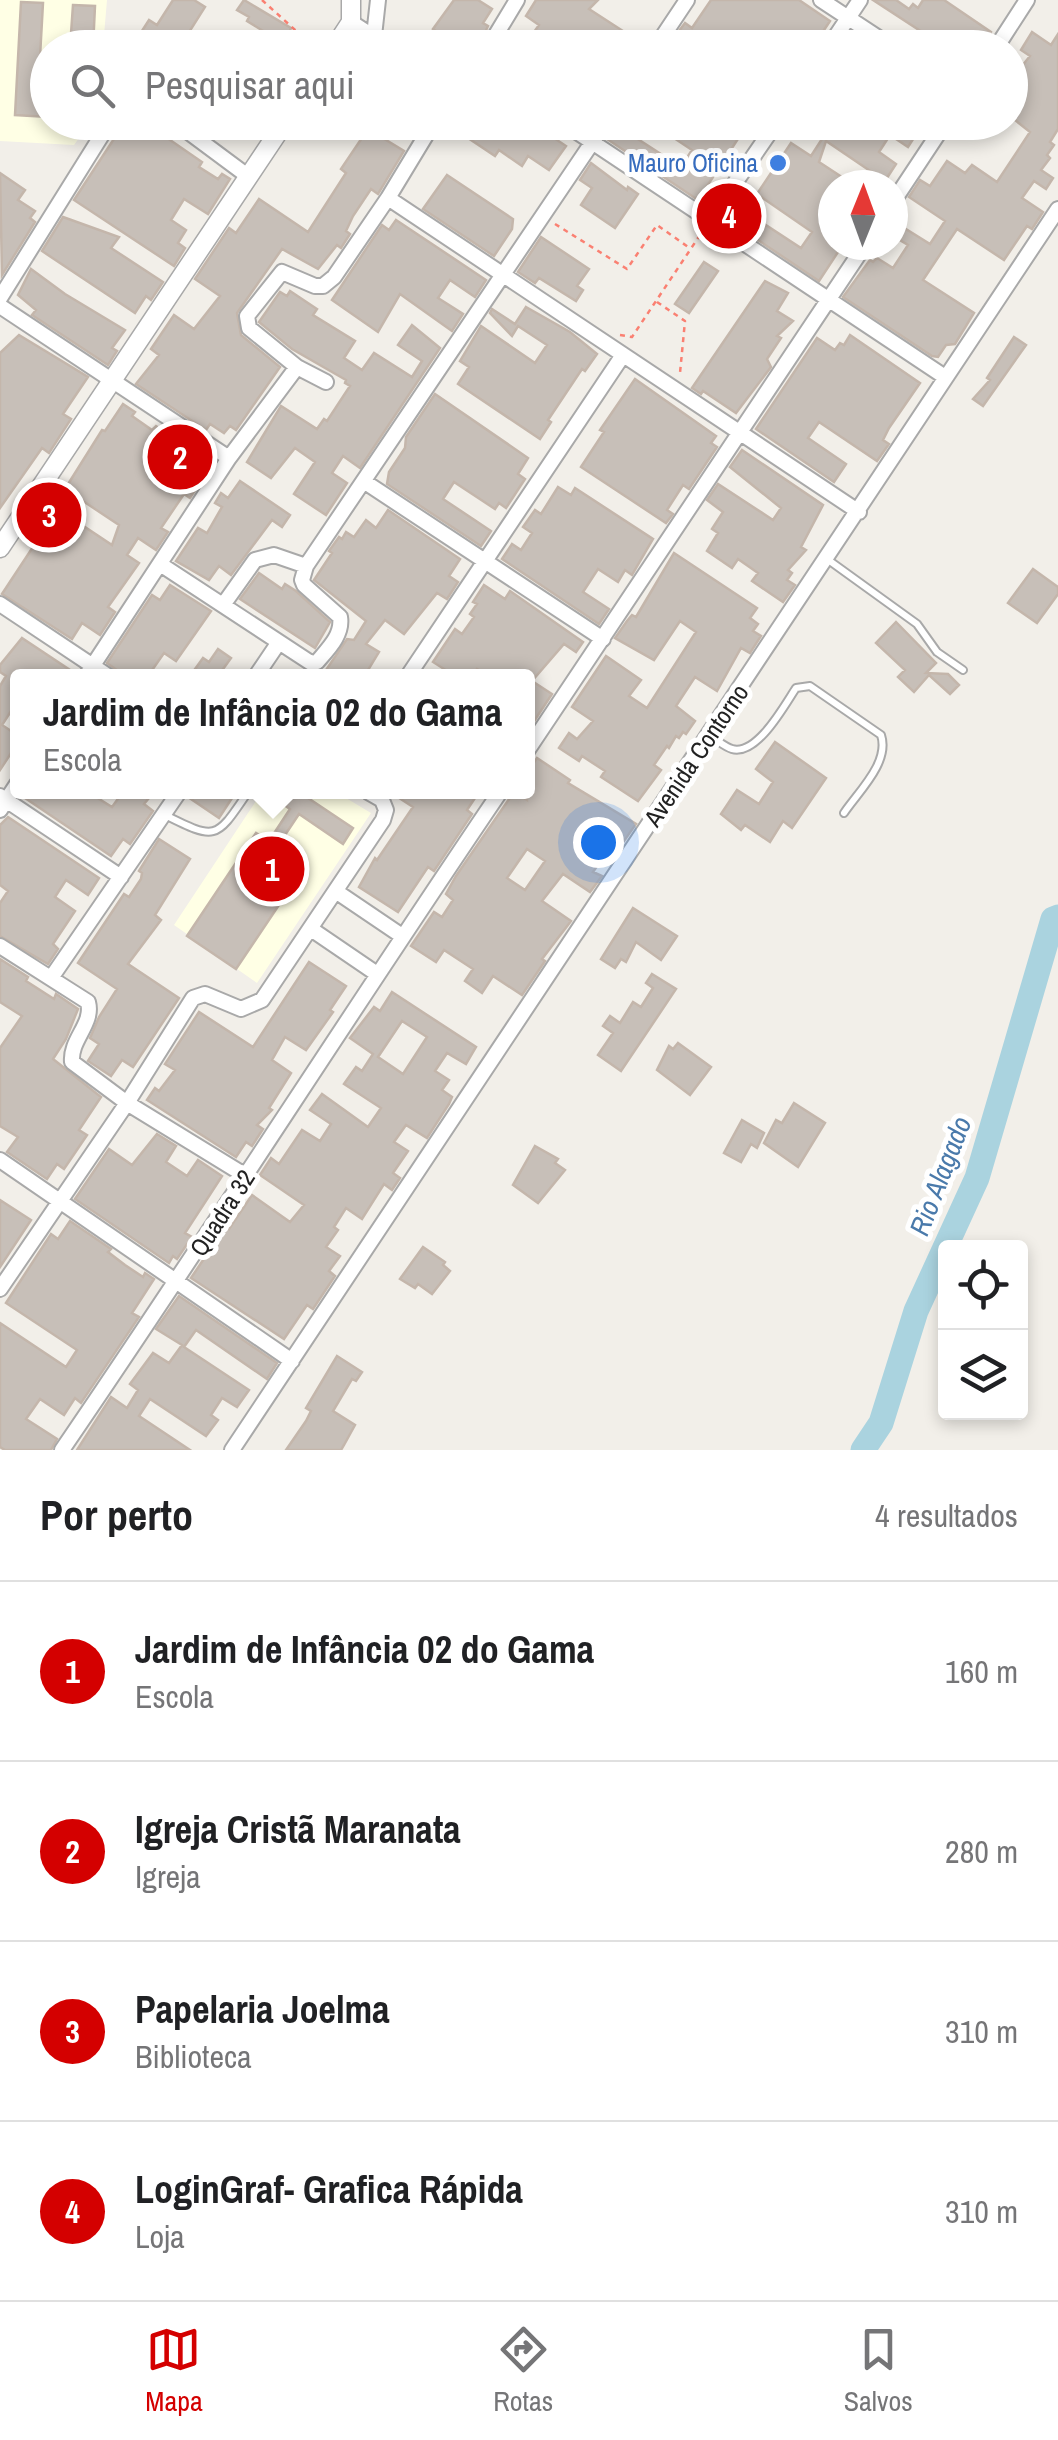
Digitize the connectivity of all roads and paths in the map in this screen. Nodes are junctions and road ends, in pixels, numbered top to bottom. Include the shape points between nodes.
1 (262, 0) edge
2 (352, 0) edge
3 (378, 0) edge
4 (517, 0) edge
5 (687, 0) edge
6 (822, 0) edge
7 (860, 0) edge
8 (1027, 0) edge
9 (849, 17) junction
10 (352, 22) junction
11 (295, 30) edge
12 (346, 30) edge
13 (365, 30) edge
14 (375, 30) edge
15 (499, 30) edge
16 (668, 30) edge
17 (840, 30) edge
18 (868, 30) edge
19 (1008, 30) edge
20 (99, 140) edge
21 (199, 140) edge
22 (273, 140) edge
23 (423, 140) edge
24 (589, 140) edge
25 (764, 140) edge
26 (934, 140) edge
27 (592, 142) junction
28 (249, 177) junction
29 (908, 179) edge
30 (388, 198) junction
31 (1058, 209) edge
32 (544, 217) junction
33 (708, 222) junction
34 (691, 248) junction
35 (855, 260) edge
36 (504, 276) junction
37 (0, 298) edge
38 (828, 300) junction
39 (656, 301) junction
40 (0, 306) edge
41 (617, 351) junction
42 (297, 366) junction
43 (946, 377) junction
44 (115, 380) junction
45 (326, 382) dead end
46 (678, 392) junction
47 (740, 434) junction
48 (229, 458) junction
49 (365, 482) junction
50 (858, 512) junction
51 (0, 548) edge
52 (484, 559) junction
53 (827, 560) junction
54 (160, 564) junction
55 (306, 566) junction
56 (0, 604) edge
57 (223, 605) junction
58 (603, 639) junction
59 (279, 642) junction
60 (86, 669) edge
61 (90, 669) edge
62 (261, 669) edge
63 (413, 669) edge
64 (963, 670) dead end
65 (710, 735) junction
66 (535, 739) edge
67 (174, 799) edge
68 (243, 799) edge
69 (380, 799) edge
70 (495, 799) edge
71 (2, 802) edge
72 (844, 813) dead end
73 (164, 814) junction
74 (121, 876) junction
75 (337, 892) junction
76 (311, 929) junction
77 (402, 936) junction
78 (0, 946) edge
79 (377, 974) junction
80 (51, 978) junction
81 (127, 1103) junction
82 (0, 1160) edge
83 (246, 1176) junction
84 (60, 1200) junction
85 (178, 1280) junction
86 (0, 1289) edge
87 (292, 1362) junction
88 (62, 1450) edge
89 (232, 1450) edge

1 - 11 path
2 - 10 street
3 - 14 street
4 - 15 street
5 - 16 street
6 - 9 street
7 - 9 street
8 - 19 street
9 - 17 street
9 - 18 street
10 - 12 street
10 - 13 street
20 - 37 street
21 - 28 street
22 - 28 street
23 - 30 street
24 - 27 street
25 - 33 street
26 - 29 street
27 - 32 street
27 - 33 street
28 - 44 street
30 - 36 street
30 - 42 street via 324,286 282,272 247,316 249,328
31 - 43 street, Avenida Contorno
32 - 34 path via 626,268 657,226
32 - 36 street
33 - 34 path
33 - 38 street
34 - 39 path
35 - 38 street
36 - 41 street
36 - 49 street
38 - 43 street
38 - 47 street
39 - 41 path via 632,336 617,335
39 - 46 path via 686,321
40 - 44 street
41 - 46 street
41 - 52 street
42 - 45 street
42 - 48 street
43 - 50 street, Avenida Contorno
44 - 48 street
44 - 51 street
46 - 47 street
47 - 50 street
47 - 58 street
48 - 54 street
49 - 52 street
49 - 55 street
50 - 53 street, Avenida Contorno
52 - 58 street
52 - 63 street
53 - 64 lane via 917,624 937,652
53 - 65 street, Avenida Contorno
54 - 57 street
54 - 61 street
55 - 57 street via 274,555 255,560
55 - 59 street via 302,580 340,617 339,633 314,664
56 - 60 street
57 - 59 street
58 - 66 street
59 - 62 street
65 - 72 lane via 744,750 796,688 810,686 880,735 884,746
65 - 87 street, Avenida Contorno
67 - 73 street
68 - 73 lane via 224,828 211,833
69 - 75 street via 386,810
70 - 77 street, Quadra 32
71 - 74 street
73 - 74 street
74 - 80 street
75 - 76 street
75 - 77 street
76 - 79 street
76 - 81 street via 253,1006 241,1009 205,994 192,998
77 - 79 street, Quadra 32
78 - 80 street
79 - 83 street, Quadra 32
80 - 81 street via 90,1008 72,1062
81 - 83 street
81 - 84 street
82 - 84 street
83 - 85 street, Quadra 32
84 - 85 street
84 - 86 street
85 - 87 street
85 - 88 street, Quadra 32
87 - 89 street, Avenida Contorno

